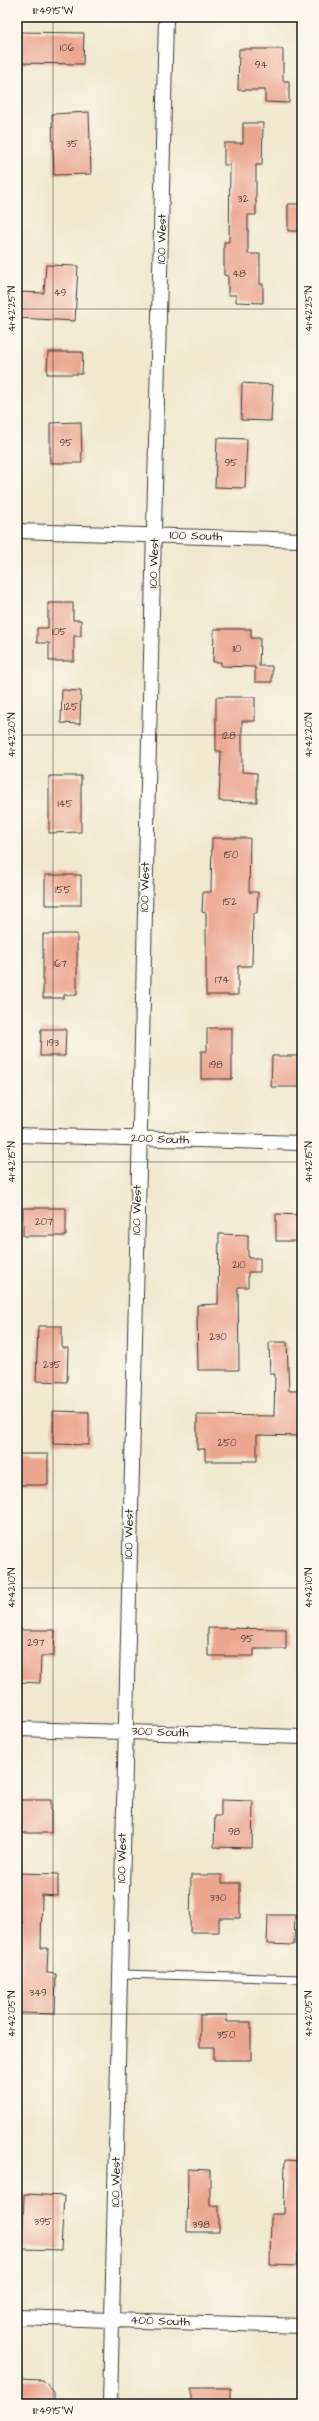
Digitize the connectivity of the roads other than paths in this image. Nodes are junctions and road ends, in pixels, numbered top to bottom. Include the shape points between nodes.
1 (166, 17) edge
2 (17, 531) edge
3 (155, 534) junction
4 (302, 540) edge
5 (17, 1135) edge
6 (139, 1138) junction
7 (302, 1143) edge
8 (17, 1730) edge
9 (124, 1731) junction
10 (302, 1737) edge
11 (121, 1974) junction
12 (302, 1979) edge
13 (17, 2317) edge
14 (112, 2320) junction
15 (302, 2326) edge
16 (110, 2404) edge

1 - 3 street, 100 West
2 - 3 street, 100 South
3 - 4 street, 100 South
3 - 6 street, 100 West
5 - 6 street, 200 South
6 - 7 street, 200 South
6 - 9 street, 100 West
8 - 9 street, 300 South
9 - 10 street, 300 South
9 - 11 street, 100 West
11 - 12 lane
11 - 14 street, 100 West
13 - 14 street, 400 South
14 - 15 street, 400 South
14 - 16 street, 100 West

